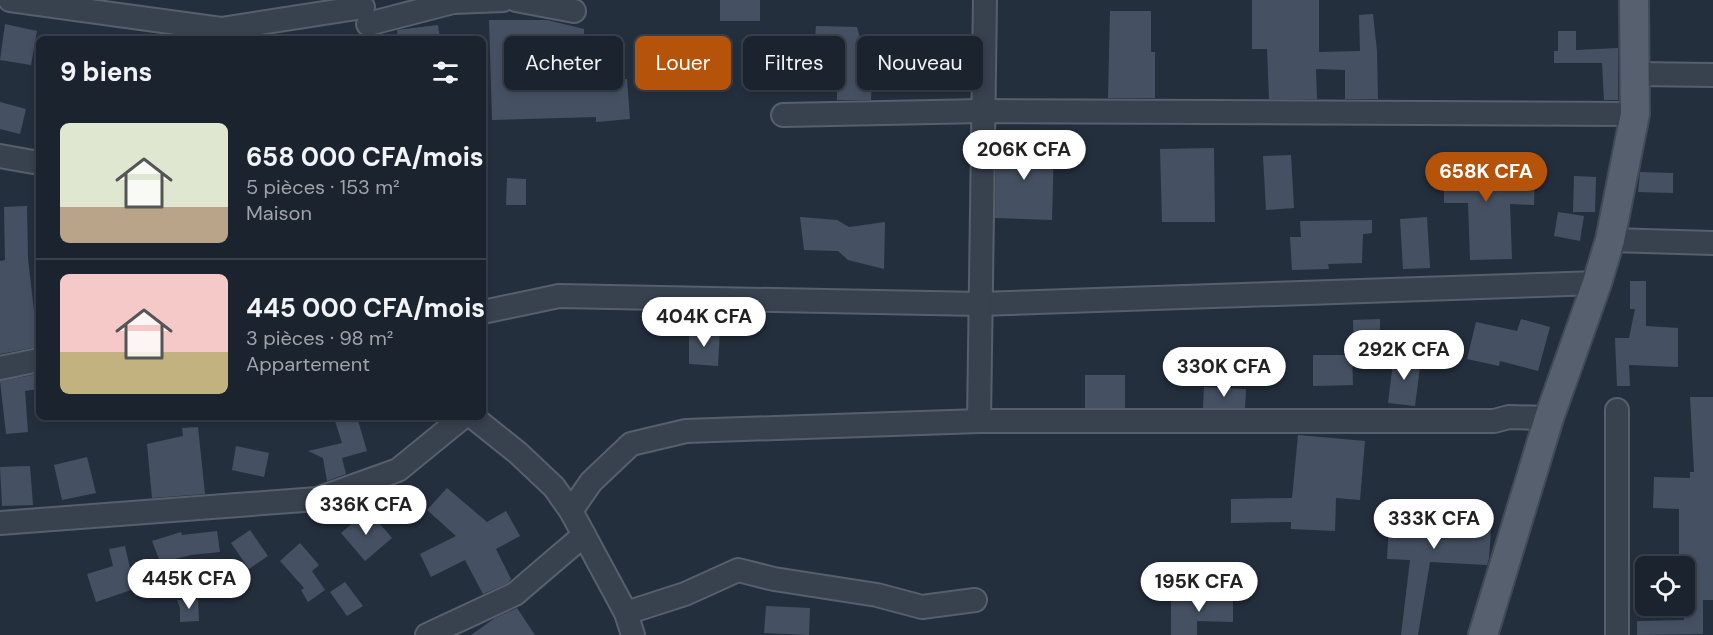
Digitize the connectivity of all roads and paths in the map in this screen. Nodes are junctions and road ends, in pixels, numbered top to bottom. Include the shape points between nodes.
1 (10, 0) edge
2 (503, 0) edge
3 (516, 0) edge
4 (985, 0) edge
5 (1634, 0) edge
6 (574, 11) dead end
7 (366, 18) edge
8 (219, 34) edge
9 (1635, 74) junction
10 (1713, 75) edge
11 (983, 111) junction
12 (1635, 114) junction
13 (783, 115) dead end
14 (0, 156) edge
15 (36, 162) edge
16 (1610, 240) junction
17 (1713, 243) edge
18 (1597, 284) junction
19 (980, 304) junction
20 (486, 311) edge
21 (36, 361) edge
22 (0, 368) edge
23 (1617, 410) dead end
24 (1549, 418) junction
25 (459, 420) edge
26 (477, 420) edge
27 (979, 421) junction
28 (571, 511) junction
29 (0, 523) edge
30 (584, 535) junction
31 (975, 600) dead end
32 (626, 613) junction
33 (427, 635) edge
34 (633, 635) edge
35 (1484, 635) edge
36 (1617, 635) edge

1 - 8 street
2 - 7 street via 453,2
3 - 6 street
4 - 11 street
5 - 9 main road
7 - 8 street
9 - 10 street
9 - 12 main road
11 - 12 street
11 - 13 street
11 - 19 street
12 - 16 main road
14 - 15 street
16 - 17 street
16 - 18 main road
18 - 19 street
18 - 24 main road
19 - 20 street via 559,296
19 - 27 street
21 - 22 street
23 - 36 street
24 - 27 street
24 - 35 main road
25 - 29 street via 398,470 317,499
26 - 28 street via 554,487
27 - 28 street via 686,431 631,444 591,482
28 - 30 street
30 - 32 street
30 - 33 street via 515,594
31 - 32 street via 922,607 738,570 685,594
32 - 34 street

